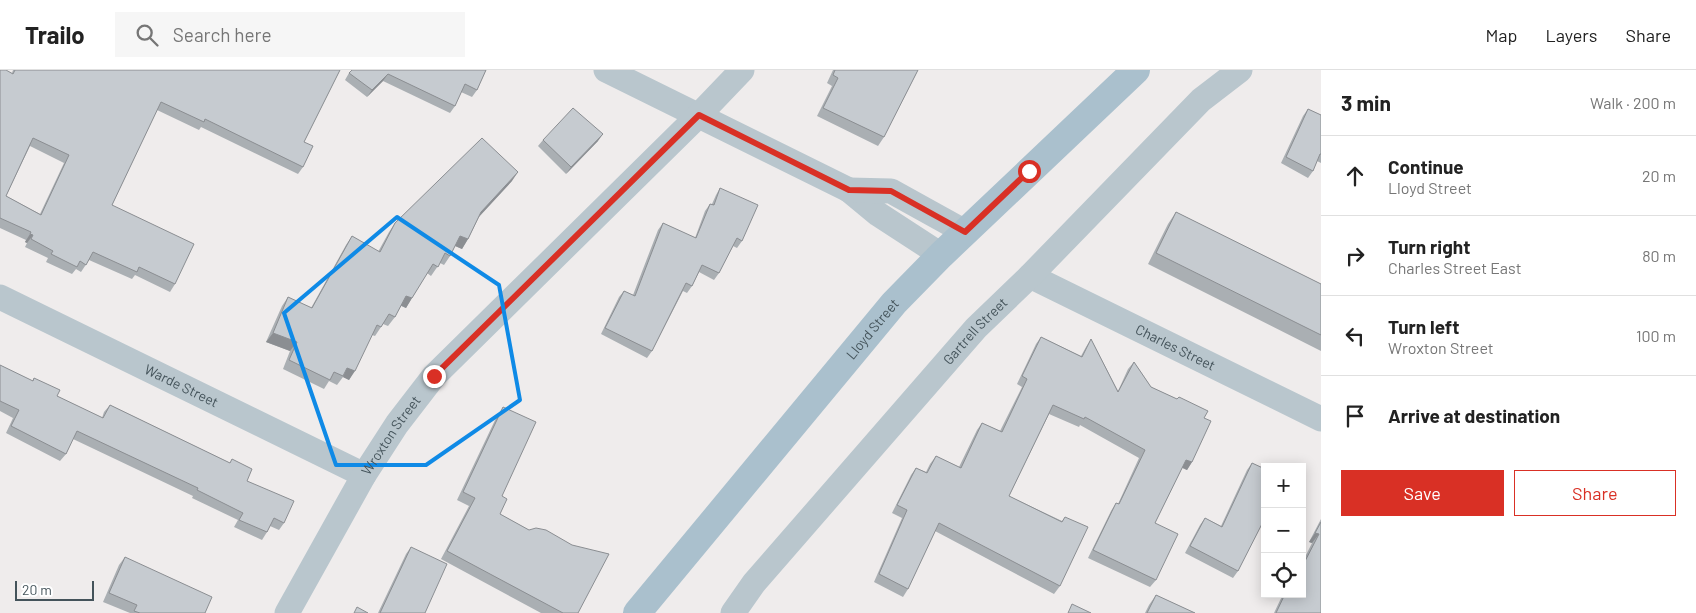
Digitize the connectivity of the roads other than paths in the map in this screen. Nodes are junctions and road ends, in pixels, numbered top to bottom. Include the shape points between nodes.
1 (606, 70) edge
2 (742, 70) edge
3 (1136, 70) edge
4 (1240, 70) edge
5 (699, 115) junction
6 (849, 190) junction
7 (965, 232) junction
8 (941, 255) junction
9 (1030, 276) junction
10 (0, 297) edge
11 (1321, 419) edge
12 (364, 475) junction
13 (287, 613) edge
14 (637, 613) edge
15 (733, 613) edge

1 - 5 street
2 - 5 street, Wroxton Street
3 - 7 main road, Lloyd Street
4 - 9 street, Gartrell Street via 1201,100
5 - 6 street
5 - 12 street, Wroxton Street via 434,376
6 - 7 street via 891,191
6 - 8 street via 878,214
7 - 8 main road, Lloyd Street
8 - 14 main road, Lloyd Street via 888,310
9 - 11 street, Charles Street
9 - 15 street, Gartrell Street via 976,328 754,583
10 - 12 street, Warde Street
12 - 13 street, Wroxton Street

